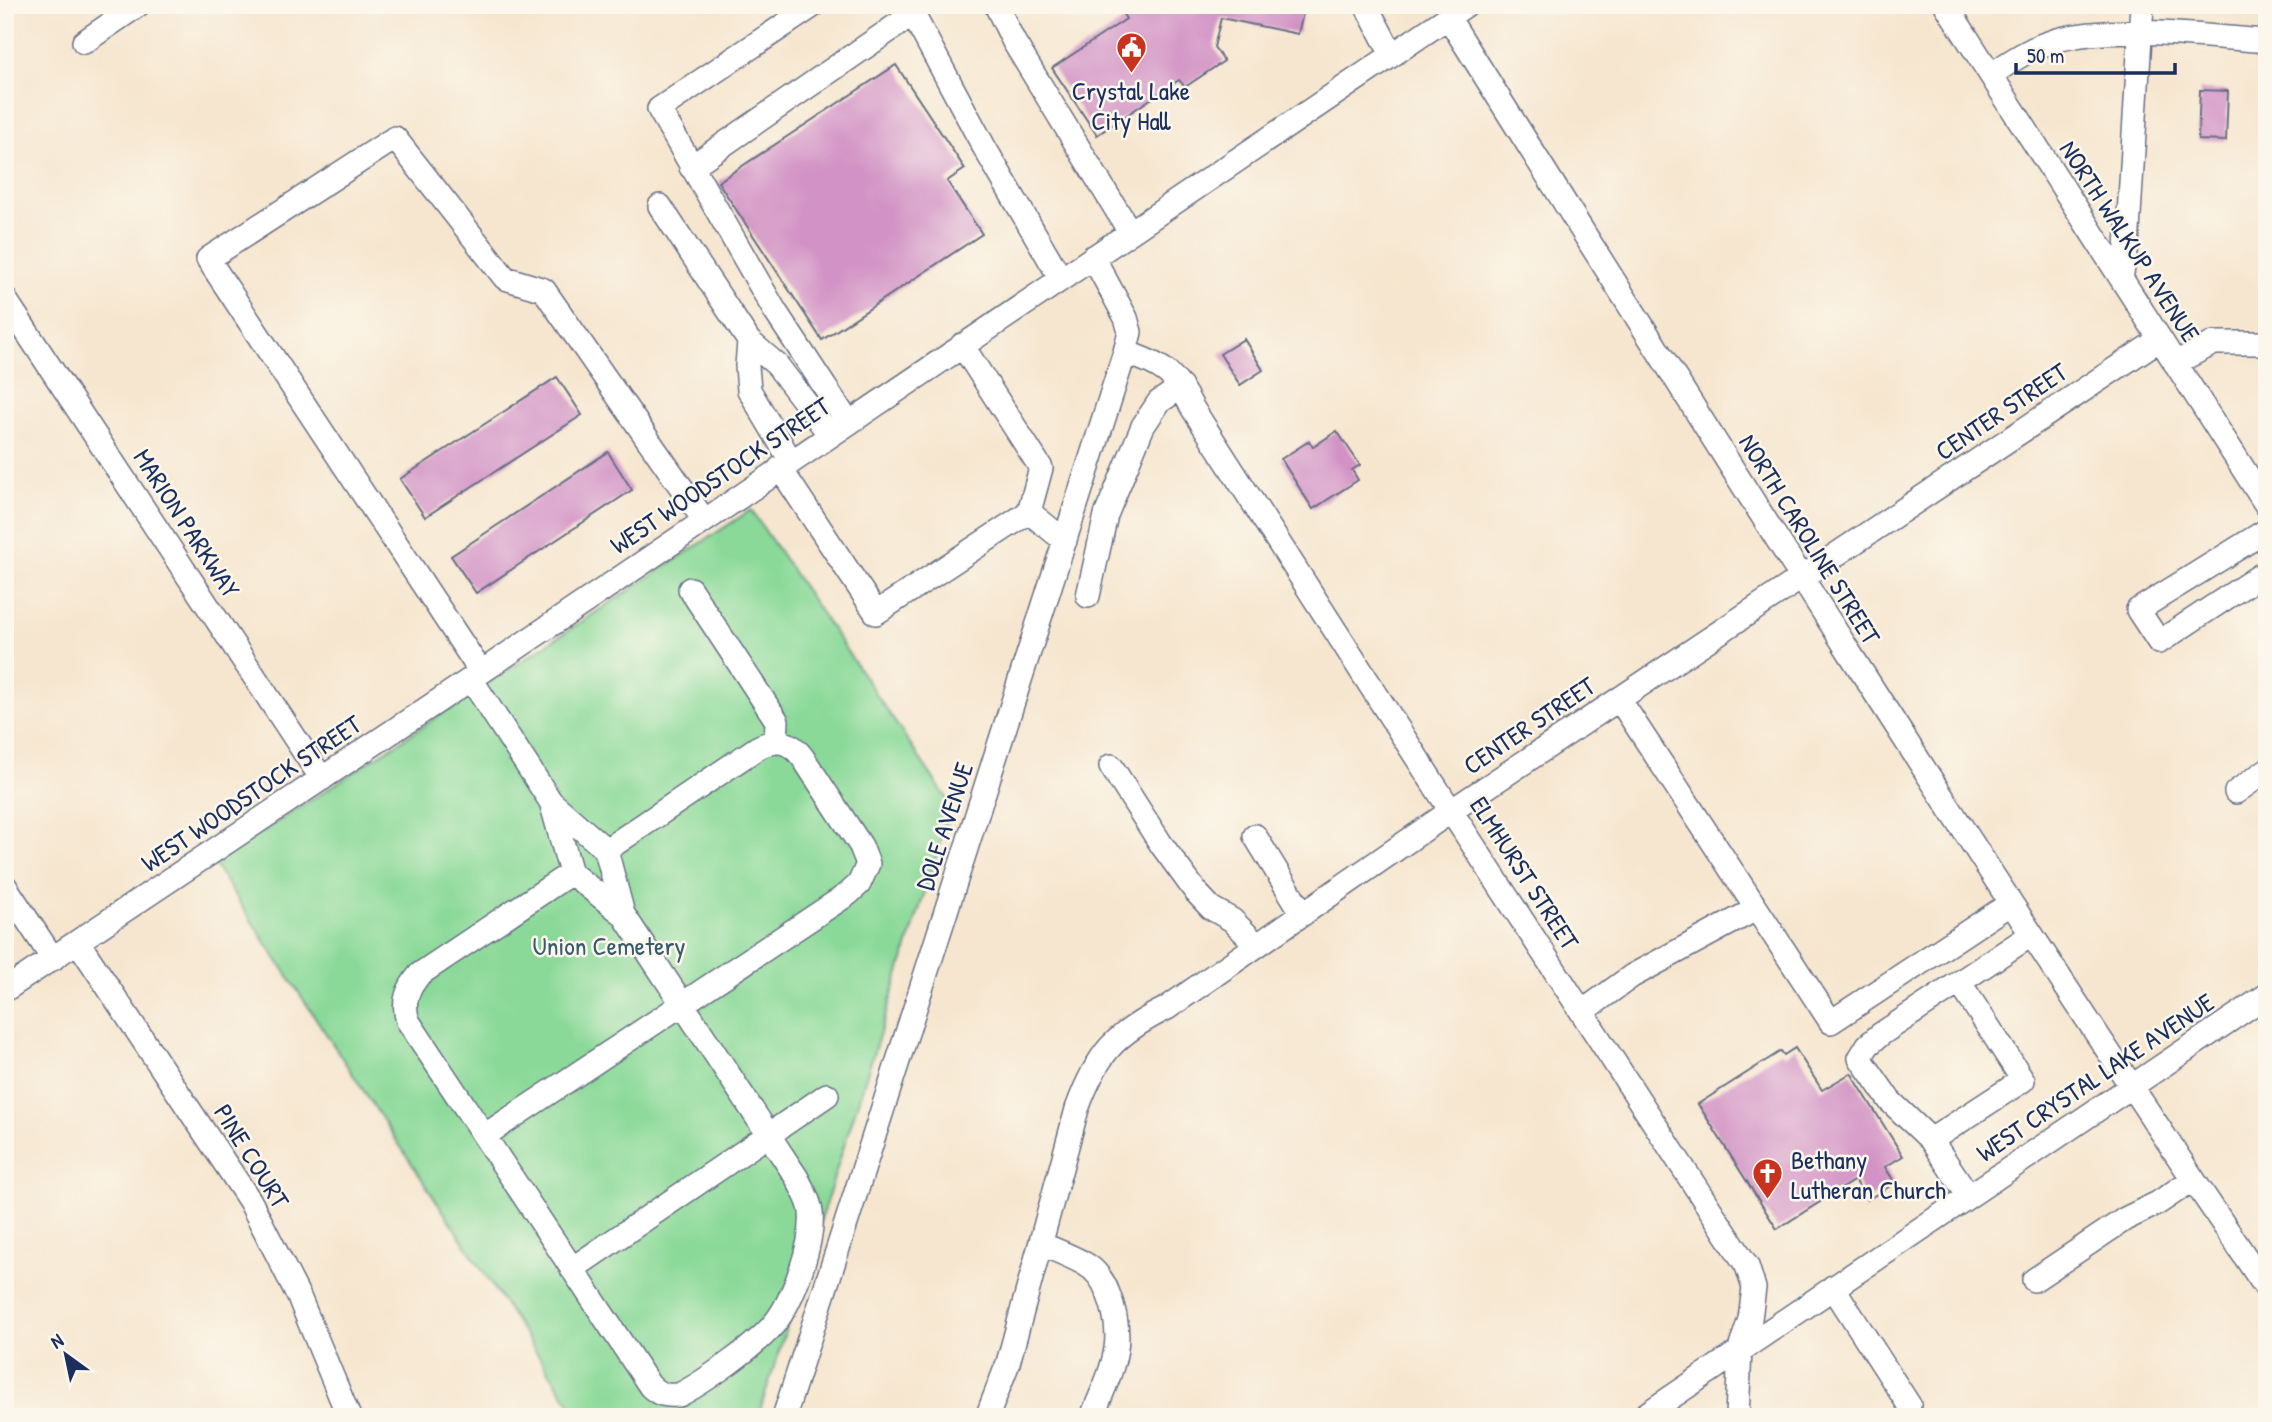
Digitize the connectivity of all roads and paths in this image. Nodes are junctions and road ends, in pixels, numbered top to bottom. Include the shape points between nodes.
1 (138, 5) edge
2 (814, 5) edge
3 (996, 5) edge
4 (1366, 5) edge
5 (1946, 5) edge
6 (2142, 5) edge
7 (911, 10) edge
8 (1457, 11) edge
9 (2141, 33) junction
10 (84, 41) dead end
11 (2267, 41) edge
12 (1392, 55) junction
13 (1991, 75) junction
14 (691, 167) junction
15 (660, 206) dead end
16 (1130, 232) junction
17 (1093, 257) junction
18 (2121, 278) junction
19 (1061, 279) junction
20 (5, 299) edge
21 (2160, 339) junction
22 (749, 341) junction
23 (2267, 343) edge
24 (962, 345) junction
25 (1125, 352) junction
26 (2175, 363) junction
27 (1181, 387) junction
28 (839, 428) junction
29 (786, 464) junction
30 (2267, 506) edge
31 (1029, 512) junction
32 (704, 520) junction
33 (2267, 530) edge
34 (1065, 541) junction
35 (2267, 571) edge
36 (1801, 578) junction
37 (690, 589) dead end
38 (1087, 596) dead end
39 (476, 675) junction
40 (1619, 699) junction
41 (776, 742) junction
42 (1111, 766) dead end
43 (2267, 770) edge
44 (322, 779) junction
45 (2236, 792) dead end
46 (551, 802) junction
47 (1451, 811) junction
48 (1255, 836) dead end
49 (606, 850) junction
50 (571, 873) junction
51 (5, 886) edge
52 (2011, 903) junction
53 (1756, 909) junction
54 (623, 914) junction
55 (1303, 914) junction
56 (2031, 935) junction
57 (78, 942) junction
58 (1257, 946) junction
59 (53, 959) junction
60 (1959, 983) junction
61 (5, 990) edge
62 (2267, 996) edge
63 (681, 1003) junction
64 (1582, 1012) junction
65 (2130, 1087) junction
66 (827, 1095) dead end
67 (768, 1135) junction
68 (484, 1136) junction
69 (1931, 1140) junction
70 (2192, 1180) junction
71 (1968, 1195) junction
72 (1041, 1244) junction
73 (572, 1269) junction
74 (2034, 1280) dead end
75 (1833, 1287) junction
76 (2267, 1289) edge
77 (1741, 1349) junction
78 (1909, 1405) dead end
79 (349, 1417) edge
80 (784, 1417) edge
81 (987, 1417) edge
82 (1092, 1417) edge
83 (1642, 1417) edge
84 (1737, 1417) edge

1 - 10 street
2 - 14 street via 659,109
3 - 16 street
4 - 12 street
5 - 13 street, NORTH WALKUP AVENUE
6 - 9 street
7 - 14 street
7 - 19 street
8 - 12 street, WEST WOODSTOCK STREET
8 - 36 street, NORTH CAROLINE STREET
9 - 11 street
9 - 13 street via 2058,40 2024,52
9 - 18 street
12 - 16 street, WEST WOODSTOCK STREET
13 - 18 street, NORTH WALKUP AVENUE
14 - 28 street
15 - 22 street
16 - 17 street, WEST WOODSTOCK STREET
17 - 19 street, WEST WOODSTOCK STREET
17 - 25 street, DOLE AVENUE via 1126,318 1130,332
18 - 21 street, NORTH WALKUP AVENUE
19 - 24 street, WEST WOODSTOCK STREET
20 - 44 street, MARION PARKWAY
21 - 26 street, NORTH WALKUP AVENUE
21 - 36 street, CENTER STREET
22 - 28 street
22 - 29 street via 749,390
23 - 26 street via 2214,343
24 - 28 street, WEST WOODSTOCK STREET
24 - 31 street via 1041,468
25 - 27 street, ELMHURST STREET via 1160,366
25 - 34 street, DOLE AVENUE
26 - 30 street, NORTH WALKUP AVENUE
27 - 38 street via 1158,402 1143,426 1106,515
27 - 47 street, ELMHURST STREET
28 - 29 street, WEST WOODSTOCK STREET
29 - 31 street via 876,613
29 - 32 street, WEST WOODSTOCK STREET
31 - 34 street
32 - 39 street, WEST WOODSTOCK STREET
32 - 39 street via 544,289 505,278 395,138 208,259
33 - 35 street via 2138,610 2159,642
34 - 80 street, DOLE AVENUE
36 - 40 street, CENTER STREET
36 - 52 street, NORTH CAROLINE STREET
37 - 41 street via 777,721
39 - 44 street, WEST WOODSTOCK STREET
39 - 46 street
40 - 47 street, CENTER STREET
40 - 53 street
41 - 49 street via 757,748
41 - 63 street via 787,742 803,758 861,846 868,864 865,874 848,894
42 - 58 street via 1195,892
43 - 45 street
44 - 57 street, WEST WOODSTOCK STREET
46 - 49 street
46 - 50 street
47 - 55 street, CENTER STREET
47 - 64 street, ELMHURST STREET
48 - 55 street
49 - 54 street
50 - 54 street
50 - 68 street via 420,974 407,992 408,1021
51 - 59 street
52 - 53 street via 1831,1022
52 - 56 street, NORTH CAROLINE STREET
53 - 64 street via 1632,976
54 - 63 street
55 - 58 street, CENTER STREET
56 - 60 street
56 - 65 street, NORTH CAROLINE STREET
57 - 59 street, WEST WOODSTOCK STREET
57 - 79 street, PINE COURT via 250,1200 299,1297
58 - 72 street, CENTER STREET via 1138,1023 1099,1059 1077,1109
59 - 61 street, WEST WOODSTOCK STREET
60 - 69 street via 2022,1080
60 - 69 street via 1881,1034 1860,1058 1890,1101
62 - 65 street, WEST CRYSTAL LAKE AVENUE
63 - 67 street
63 - 68 street
64 - 77 street, ELMHURST STREET via 1747,1266 1755,1288
65 - 70 street, NORTH CAROLINE STREET
65 - 71 street, WEST CRYSTAL LAKE AVENUE
66 - 67 street
67 - 73 street
67 - 73 street via 811,1209 801,1269 767,1333 689,1390 667,1396 650,1386
68 - 73 street
69 - 71 street
70 - 74 street
70 - 76 street, NORTH CAROLINE STREET
71 - 75 street, WEST CRYSTAL LAKE AVENUE
72 - 81 street, CENTER STREET via 1008,1363
72 - 82 street via 1087,1265 1104,1282 1114,1307 1119,1334 1114,1363
75 - 77 street, WEST CRYSTAL LAKE AVENUE
75 - 78 street
77 - 83 street, WEST CRYSTAL LAKE AVENUE
77 - 84 street, ELMHURST STREET

